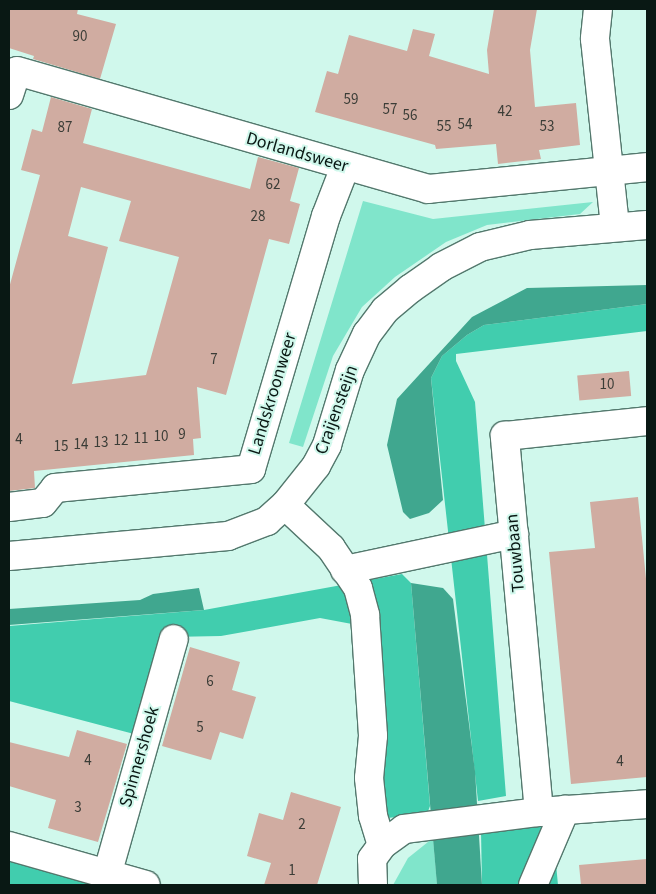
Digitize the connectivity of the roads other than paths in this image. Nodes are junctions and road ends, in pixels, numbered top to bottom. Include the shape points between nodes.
1 (598, 9) edge
2 (9, 95) edge
3 (345, 167) junction
4 (647, 167) edge
5 (608, 171) junction
6 (647, 224) edge
7 (615, 227) junction
8 (647, 421) edge
9 (285, 505) junction
10 (9, 507) edge
11 (514, 534) junction
12 (9, 556) edge
13 (345, 570) junction
14 (174, 639) dead end
15 (647, 804) edge
16 (552, 811) junction
17 (382, 845) junction
18 (9, 846) edge
19 (107, 875) junction
20 (146, 885) edge
21 (373, 885) edge
22 (533, 885) edge

1 - 5 street via 595,38
2 - 3 street, Dorlandsweer via 17,71
3 - 5 street, Dorlandsweer via 428,189
3 - 10 street, Landskroonweer via 326,216 251,469 55,488 43,503
4 - 5 street, Dorlandsweer
5 - 7 street
6 - 7 street, Craijensteijn
7 - 9 street, Craijensteijn via 530,235 480,247 441,267 385,310 367,334 350,370 327,445 316,466
8 - 11 street, Touwbaan via 505,436
9 - 12 street, Craijensteijn via 266,520 228,536
9 - 13 street via 331,548
11 - 13 street
11 - 16 street, Touwbaan
13 - 17 street via 358,588 365,615 373,736 369,778 373,816
14 - 19 street, Spinnershoek
15 - 16 street
16 - 17 street via 416,825 404,828
16 - 22 street
17 - 21 street via 372,859
18 - 19 street
19 - 20 street

